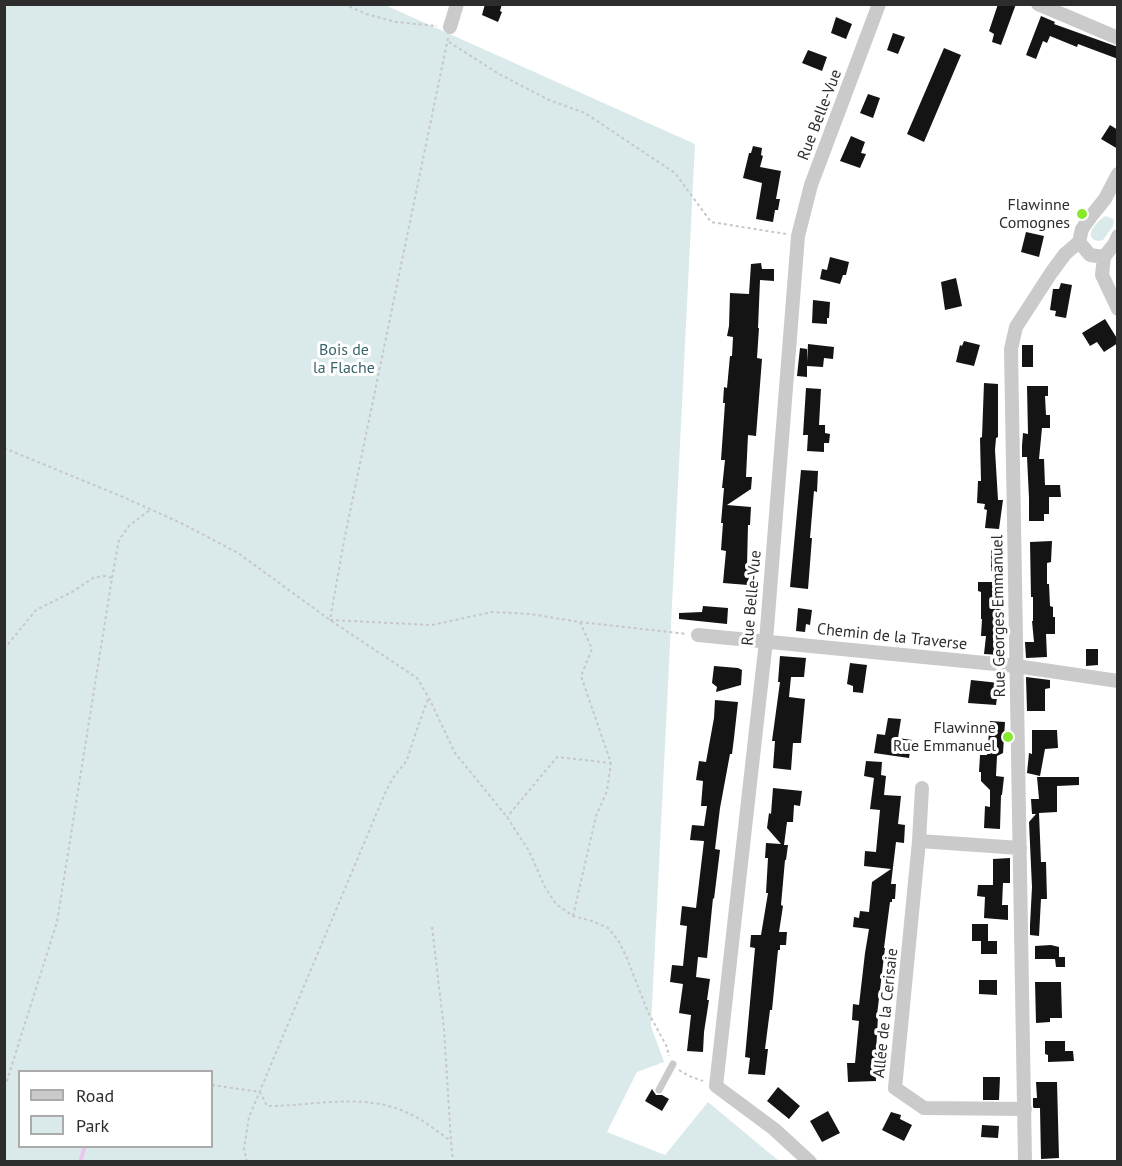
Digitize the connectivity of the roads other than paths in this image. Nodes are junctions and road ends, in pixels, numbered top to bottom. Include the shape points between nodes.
1 (458, 4) edge
2 (879, 4) edge
3 (1038, 4) edge
4 (450, 27) road end
5 (1118, 38) edge
6 (1118, 174) edge
7 (1111, 201) edge
8 (1118, 236) edge
9 (1079, 242) junction
10 (1104, 257) junction
11 (1118, 309) edge
12 (698, 635) road end
13 (766, 641) junction
14 (1016, 666) junction
15 (1118, 681) edge
16 (922, 788) dead end
17 (919, 842) junction
18 (1020, 848) junction
19 (673, 1064) road end
20 (659, 1090) dead end
21 (1024, 1109) junction
22 (810, 1161) edge
23 (1026, 1161) edge

1 - 4 street
2 - 13 street, Rue Belle-Vue via 811,185 798,236
3 - 5 street
6 - 7 street, Rue Georges Emmanuel
7 - 9 street, Rue Georges Emmanuel via 1092,215
8 - 10 street
9 - 10 street via 1090,255
9 - 14 street, Rue Georges Emmanuel via 1065,254 1016,327 1011,349
10 - 11 street via 1102,275
12 - 13 street, Chemin de la Traverse
13 - 14 street, Chemin de la Traverse
13 - 22 street, Rue Belle-Vue via 716,1086
14 - 15 street, Chemin de la Traverse
14 - 18 street, Rue Georges Emmanuel
16 - 17 street, Allée de la Cerisaie
17 - 18 street
17 - 21 street, Allée de la Cerisaie via 895,1088 924,1108
18 - 21 street, Rue Georges Emmanuel
19 - 20 lane
21 - 23 street, Rue Georges Emmanuel

